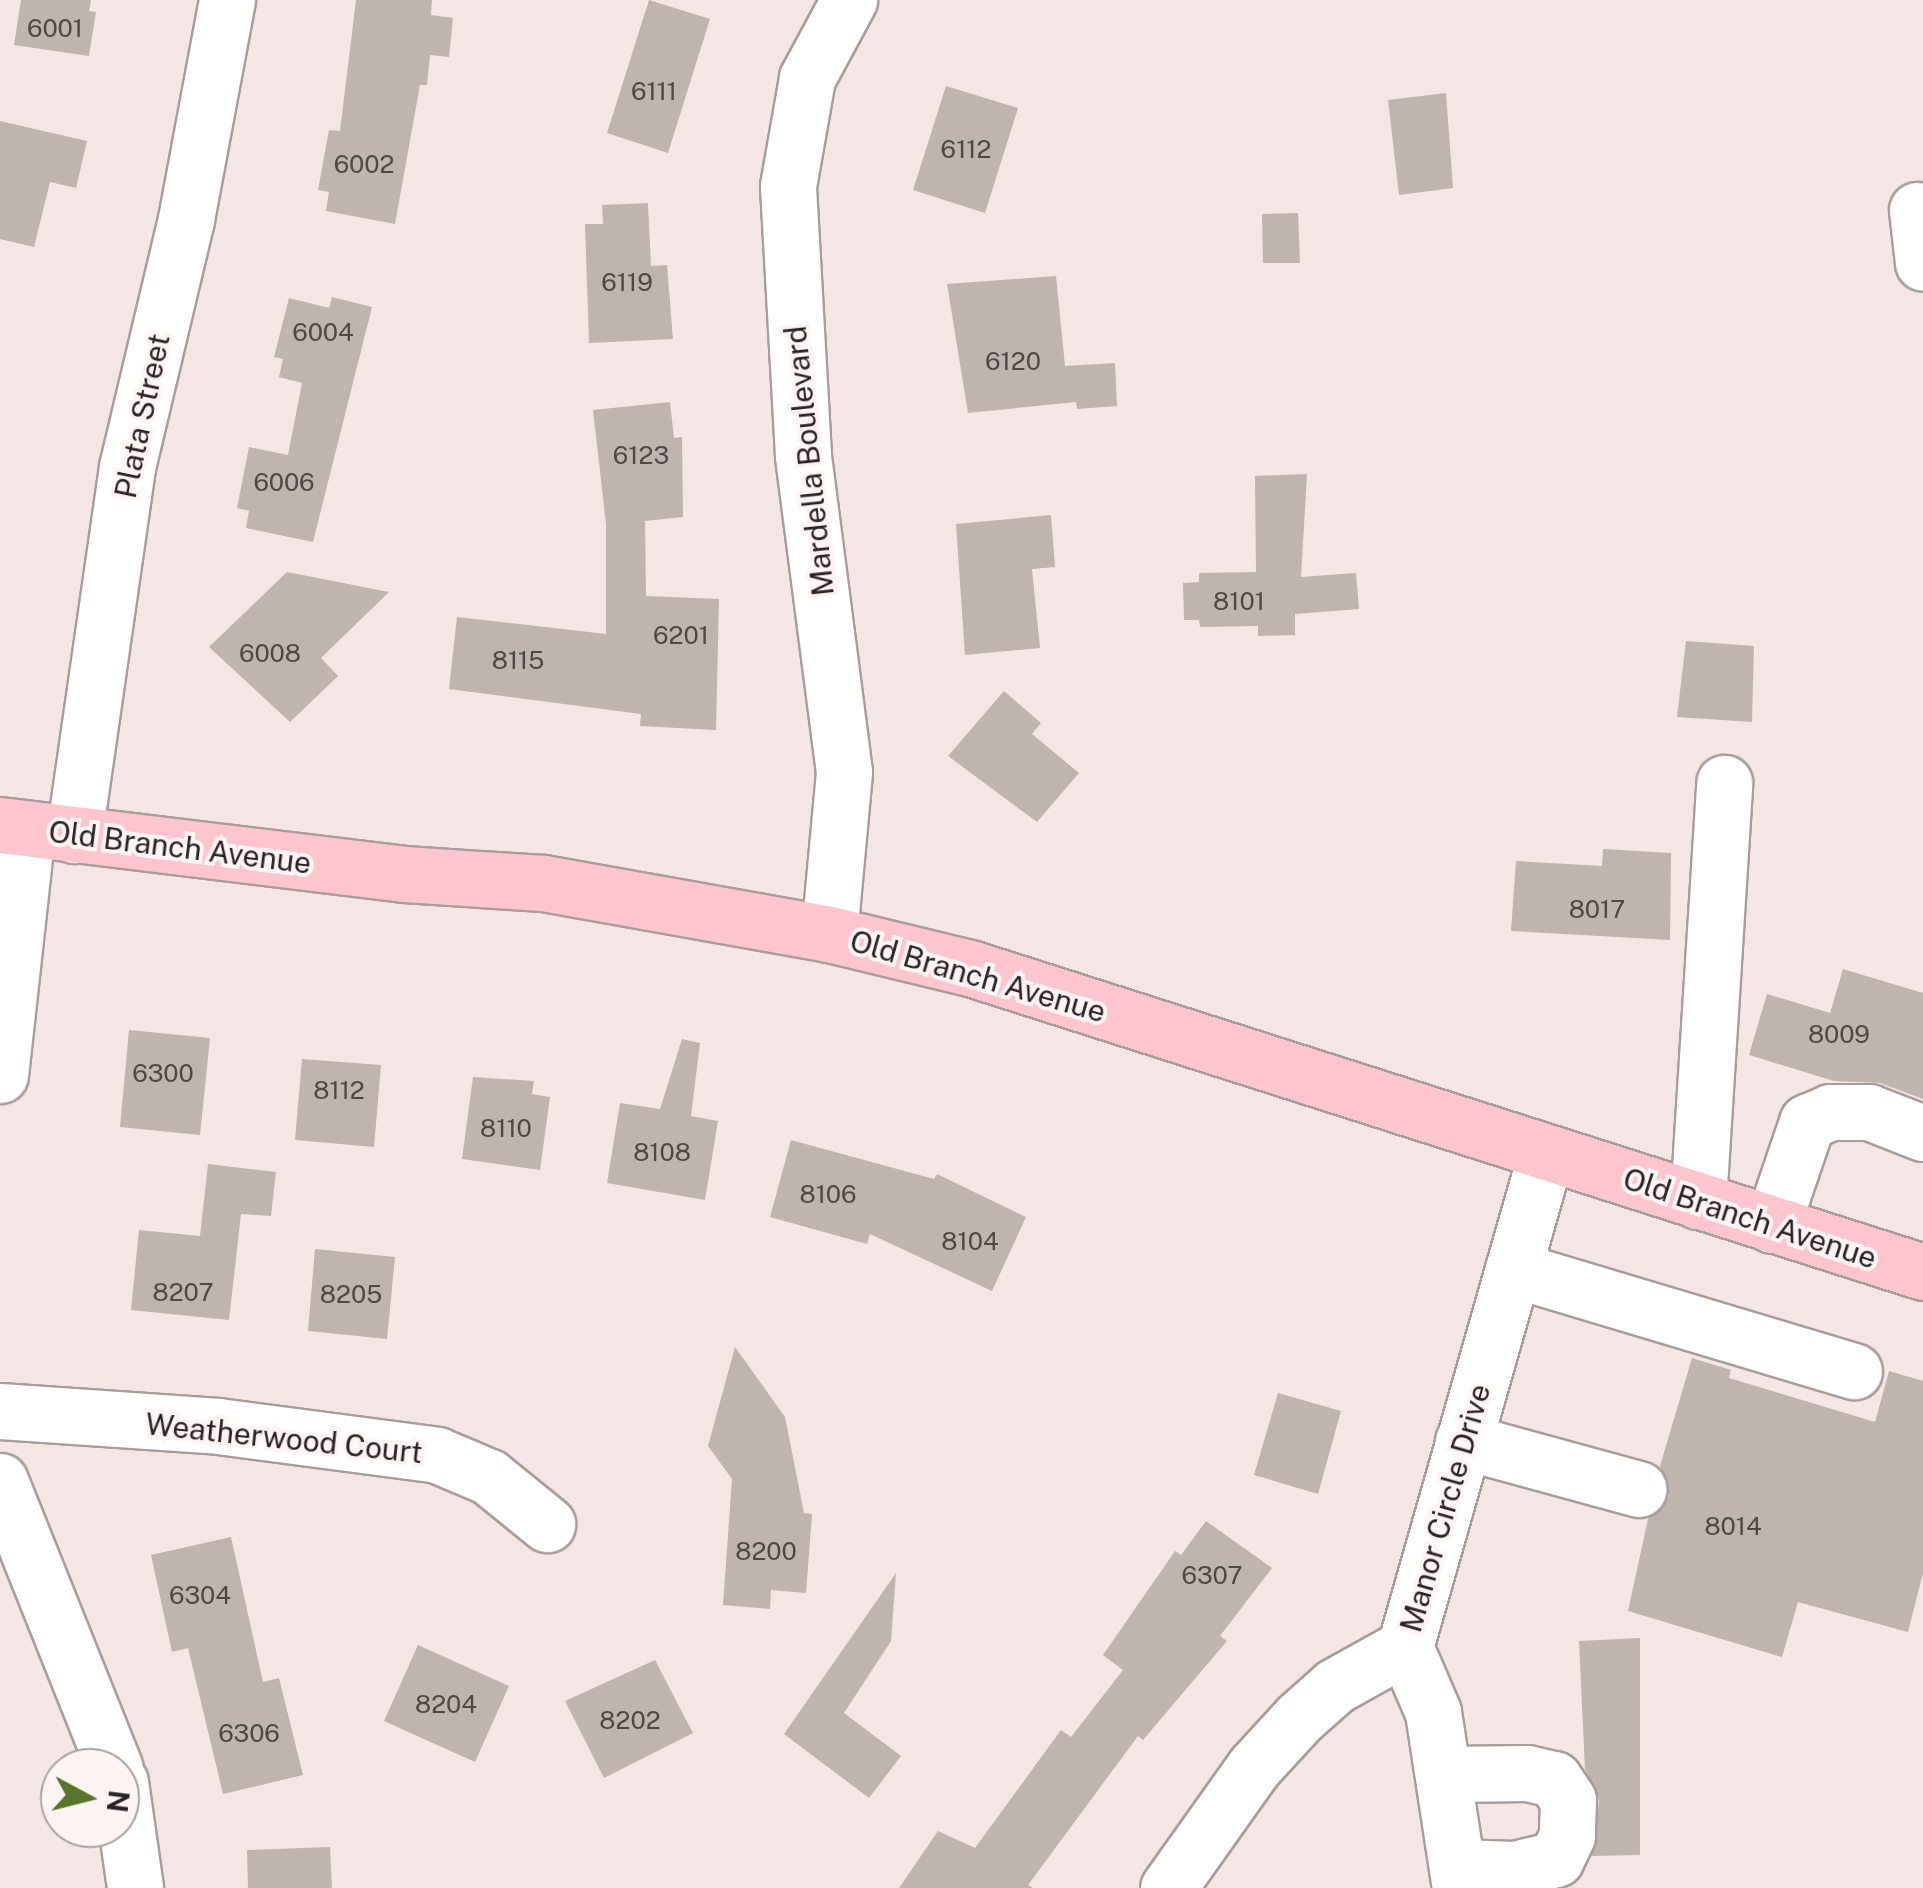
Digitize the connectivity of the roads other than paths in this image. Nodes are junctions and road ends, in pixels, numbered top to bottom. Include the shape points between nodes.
1 (227, 0) edge
2 (849, 0) edge
3 (1917, 210) dead end
4 (1923, 263) edge
5 (1724, 784) dead end
6 (34, 829) edge
7 (829, 934) junction
8 (0, 1075) edge
9 (1923, 1133) edge
10 (1546, 1154) junction
11 (1698, 1201) junction
12 (1772, 1225) junction
13 (1513, 1269) junction
14 (1923, 1272) edge
15 (1854, 1371) dead end
16 (0, 1411) edge
17 (1463, 1441) junction
18 (0, 1481) edge
19 (1639, 1490) dead end
20 (547, 1524) dead end
21 (1405, 1647) junction
22 (107, 1748) edge
23 (1447, 1774) junction
24 (130, 1848) edge
25 (1459, 1877) edge
26 (136, 1888) edge
27 (1168, 1888) edge

1 - 6 street, Plata Street via 186,220
2 - 7 street, Mardella Boulevard via 807,78 788,186 802,455 844,772
3 - 4 street
5 - 11 street
6 - 7 main road, Old Branch Avenue via 404,874 543,883
6 - 8 street, Plata Street
7 - 10 main road, Old Branch Avenue via 989,974
9 - 12 street via 1870,1112 1830,1112 1807,1122
10 - 11 main road, Old Branch Avenue
10 - 13 street, Manor Circle Drive
11 - 12 main road, Old Branch Avenue
12 - 14 main road, Old Branch Avenue
13 - 15 street
13 - 17 street, Manor Circle Drive
16 - 20 street, Weatherwood Court via 218,1426 437,1455 489,1477
17 - 19 street
17 - 21 street, Manor Circle Drive
18 - 22 street
21 - 23 street via 1433,1712
21 - 27 street, Manor Circle Drive via 1335,1686 1299,1718 1254,1767
23 - 25 street
23 - 25 street via 1527,1773 1554,1779 1568,1800 1567,1836 1556,1858
24 - 26 street

